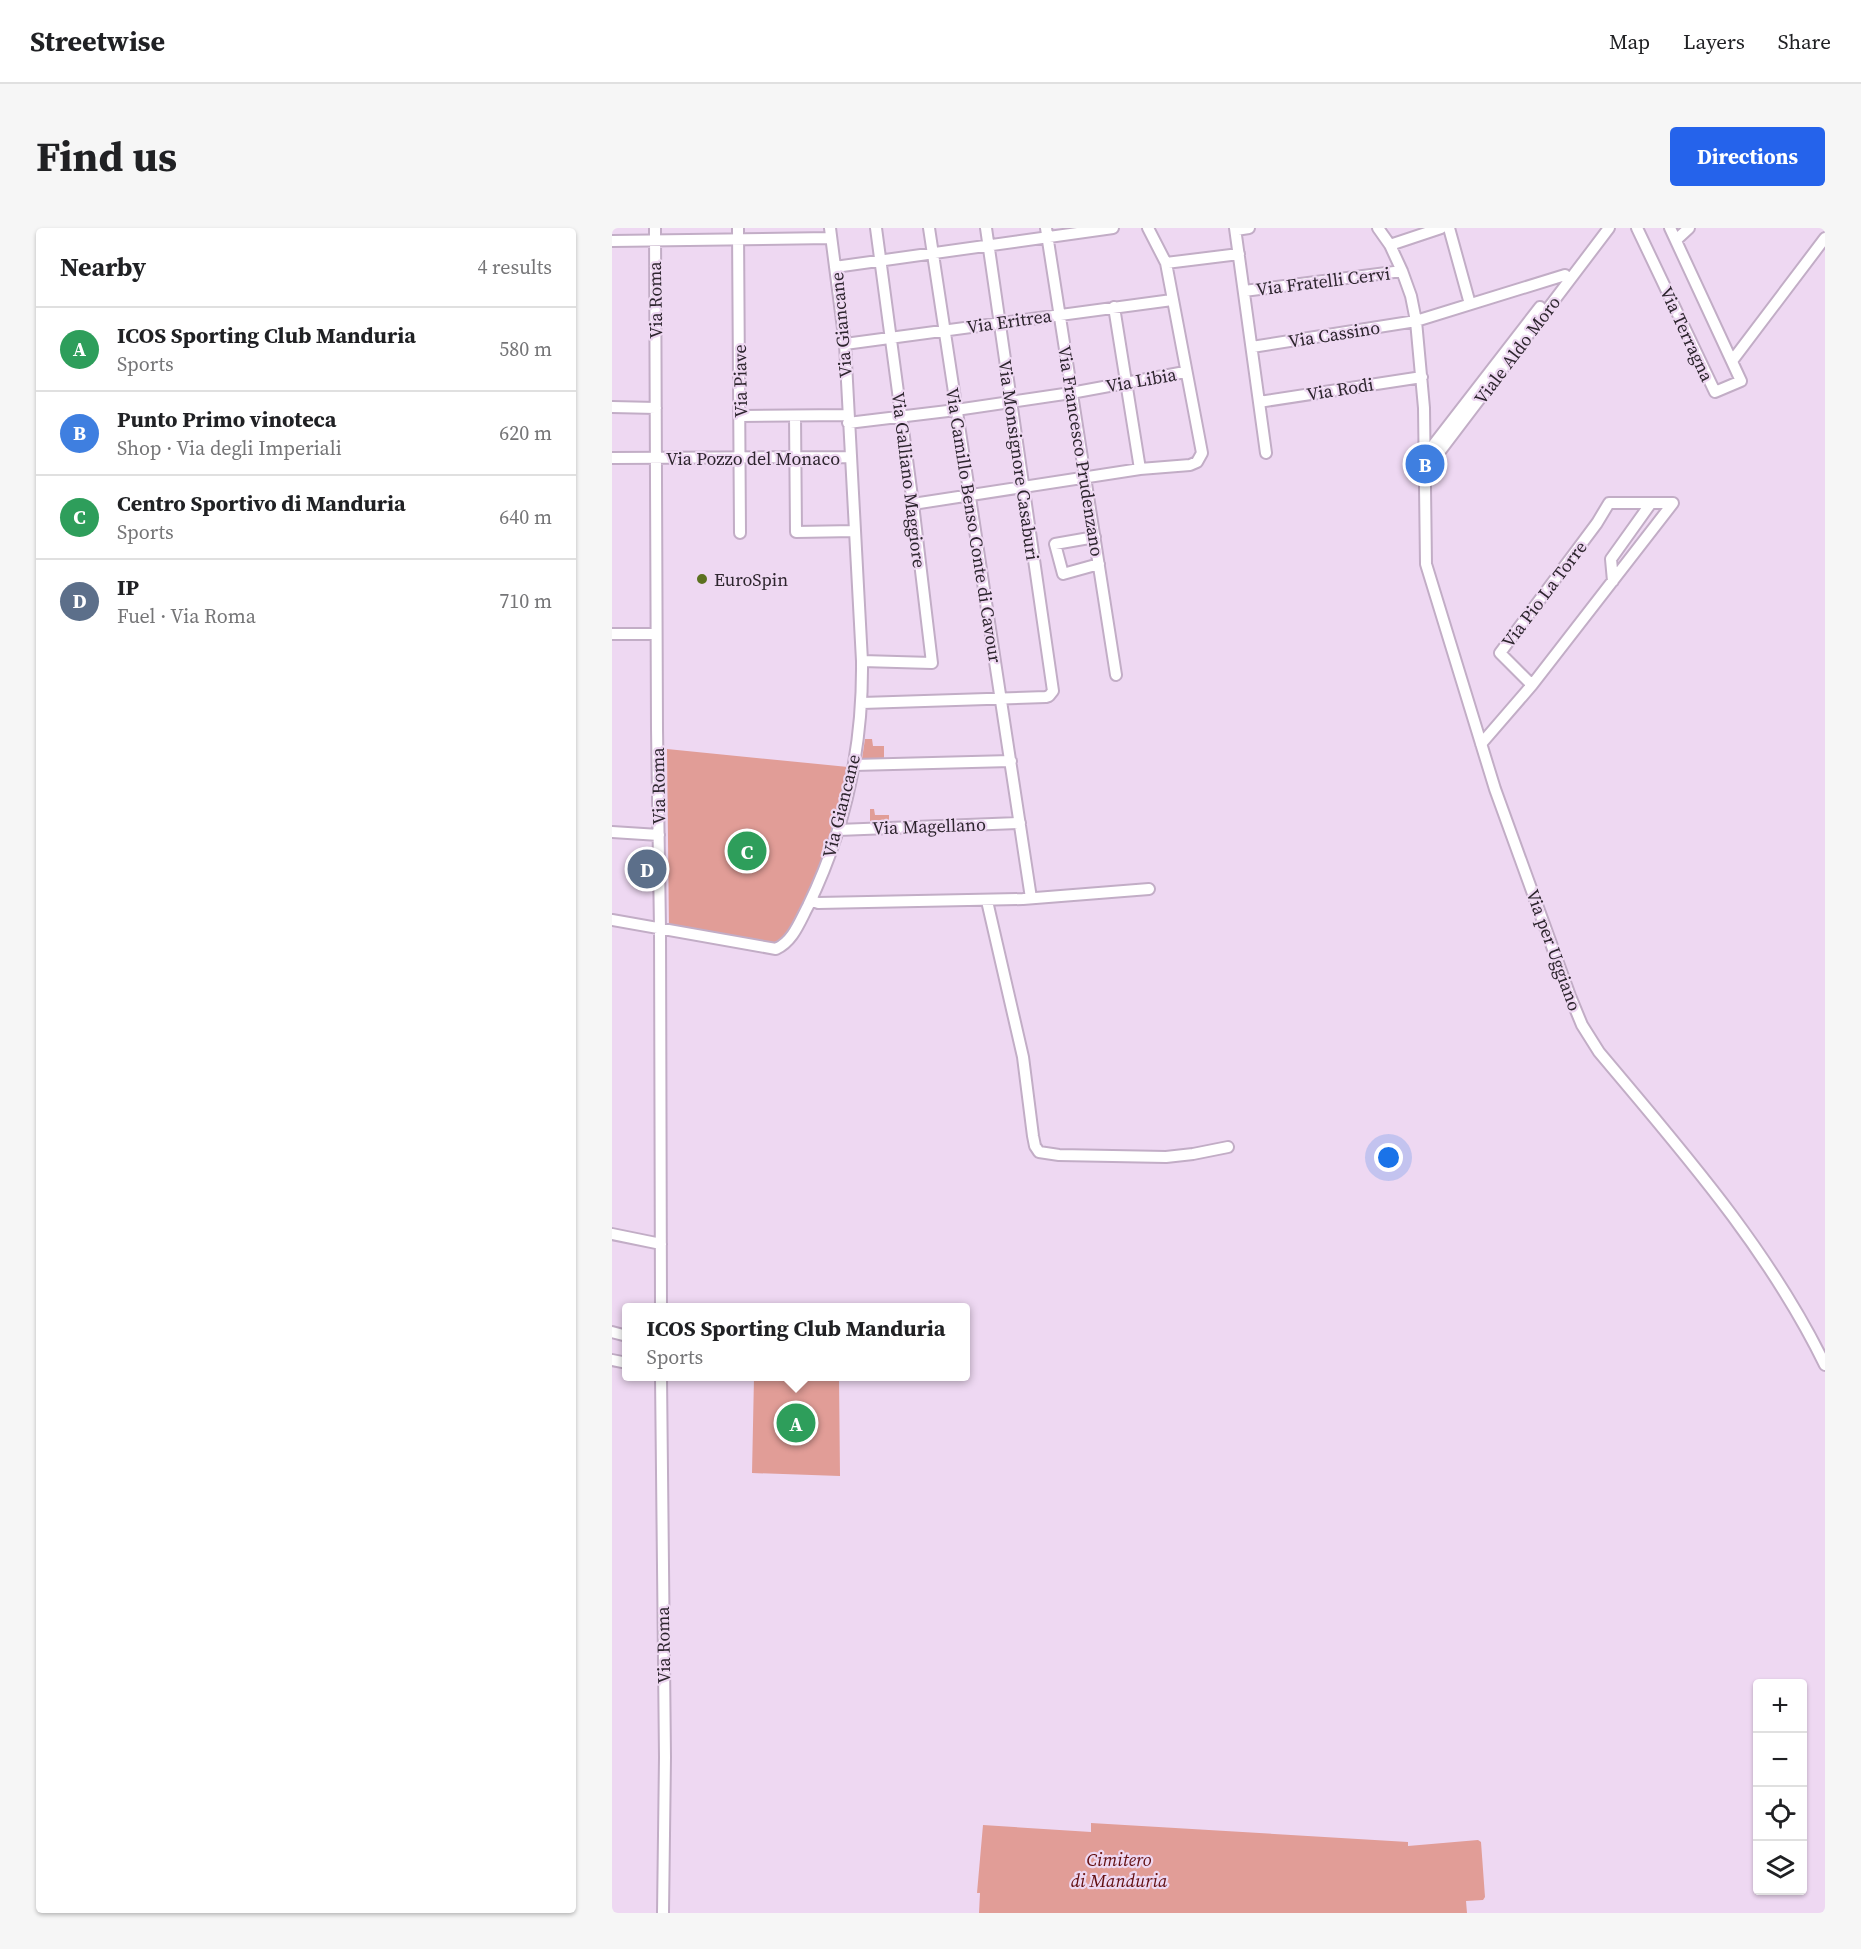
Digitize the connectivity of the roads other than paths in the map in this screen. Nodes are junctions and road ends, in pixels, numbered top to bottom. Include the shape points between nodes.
1 (655, 228) edge
2 (738, 228) edge
3 (876, 228) edge
4 (929, 228) edge
5 (986, 228) edge
6 (1113, 228) edge
7 (1148, 228) edge
8 (1250, 228) edge
9 (1378, 228) edge
10 (1441, 228) edge
11 (1449, 228) edge
12 (1601, 228) edge
13 (1609, 228) edge
14 (1637, 228) edge
15 (1670, 228) edge
16 (1689, 228) edge
17 (1235, 229) edge
18 (830, 233) edge
19 (1047, 233) edge
20 (1825, 238) edge
21 (738, 240) junction
22 (1676, 240) junction
23 (612, 241) edge
24 (654, 241) junction
25 (1390, 245) junction
26 (989, 246) junction
27 (933, 253) junction
28 (1239, 254) junction
29 (880, 261) junction
30 (1166, 263) junction
31 (835, 267) junction
32 (1402, 271) junction
33 (1564, 275) junction
34 (1244, 291) junction
35 (1172, 300) junction
36 (1470, 304) junction
37 (1114, 307) junction
38 (1060, 314) junction
39 (1416, 321) junction
40 (999, 323) junction
41 (944, 330) junction
42 (891, 337) junction
43 (845, 344) junction
44 (1252, 347) junction
45 (1732, 360) junction
46 (1185, 372) junction
47 (1422, 377) junction
48 (1126, 382) junction
49 (1071, 393) junction
50 (1011, 402) junction
51 (1259, 402) junction
52 (612, 408) edge
53 (656, 408) junction
54 (956, 410) junction
55 (741, 416) junction
56 (795, 416) junction
57 (901, 417) junction
58 (848, 419) junction
59 (1266, 453) dead end
60 (797, 456) junction
61 (850, 457) junction
62 (1424, 457) junction
63 (612, 458) edge
64 (741, 458) junction
65 (657, 459) junction
66 (1140, 469) junction
67 (1425, 472) junction
68 (1086, 478) junction
69 (1023, 487) junction
70 (969, 496) junction
71 (1651, 503) junction
72 (913, 504) junction
73 (855, 531) junction
74 (740, 533) dead end
75 (1095, 537) junction
76 (1099, 564) junction
77 (1613, 581) junction
78 (612, 634) edge
79 (657, 634) junction
80 (862, 661) junction
81 (1116, 675) dead end
82 (1532, 685) junction
83 (1000, 697) junction
84 (862, 703) junction
85 (1481, 744) junction
86 (1011, 762) junction
87 (854, 765) junction
88 (1020, 823) junction
89 (838, 830) junction
90 (612, 832) edge
91 (659, 835) junction
92 (1149, 889) dead end
93 (1031, 898) junction
94 (811, 900) junction
95 (987, 901) junction
96 (612, 920) edge
97 (660, 929) junction
98 (1228, 1147) dead end
99 (612, 1234) edge
100 (661, 1244) junction
101 (661, 1303) edge
102 (1825, 1365) edge
103 (661, 1381) edge
104 (663, 1913) edge

1 - 24 street, Via Roma
2 - 21 street, Via Piave
3 - 29 street, Via Galliano Maggiore
4 - 27 street, Via Camillo Benso Conte di Cavour
5 - 26 street, Via Monsignore Casaburi
6 - 19 street
7 - 30 street
8 - 17 street
9 - 25 street
10 - 25 street
11 - 36 street
12 - 33 street, Viale Aldo Moro
13 - 67 street, Viale Aldo Moro
14 - 45 street, Via Terragna via 1715,392 1741,381
15 - 22 street, Via Terragna
16 - 22 street
17 - 28 street
18 - 21 street
18 - 31 street, Via Giancane
19 - 26 street
19 - 38 street, Via Francesco Prudenzano
20 - 45 street
21 - 24 street
21 - 55 street, Via Piave
22 - 45 street, Via Terragna
23 - 24 street
24 - 53 street, Via Roma
25 - 32 street
26 - 27 street
26 - 40 street, Via Monsignore Casaburi
27 - 29 street
27 - 41 street, Via Camillo Benso Conte di Cavour
28 - 30 street
28 - 34 street
29 - 31 street
29 - 42 street, Via Galliano Maggiore
30 - 35 street
31 - 43 street, Via Giancane
32 - 34 street, Via Fratelli Cervi
32 - 39 street
33 - 36 street, Via Cassino
33 - 62 street, Viale Aldo Moro
34 - 44 street
35 - 37 street, Via Eritrea
35 - 46 street
36 - 39 street, Via Cassino
37 - 38 street, Via Eritrea
37 - 48 street
38 - 40 street, Via Eritrea
38 - 49 street, Via Francesco Prudenzano
39 - 44 street, Via Cassino
39 - 47 street
40 - 41 street, Via Eritrea
40 - 50 street, Via Monsignore Casaburi
41 - 42 street, Via Eritrea
41 - 54 street, Via Camillo Benso Conte di Cavour
42 - 43 street, Via Eritrea
42 - 57 street, Via Galliano Maggiore
43 - 58 street, Via Giancane
44 - 51 street
46 - 48 street, Via Libia
46 - 66 street via 1200,458 1190,465
47 - 51 street, Via Rodi
47 - 62 street
48 - 49 street, Via Libia
48 - 66 street
49 - 50 street, Via Libia
49 - 68 street, Via Francesco Prudenzano
50 - 54 street, Via Libia
50 - 69 street, Via Monsignore Casaburi
51 - 59 street
52 - 53 street
53 - 65 street, Via Roma
54 - 57 street, Via Libia
54 - 70 street, Via Camillo Benso Conte di Cavour
55 - 56 street, Via Libia
55 - 64 street, Via Piave
56 - 58 street, Via Libia
56 - 60 street
57 - 58 street, Via Libia
57 - 72 street, Via Galliano Maggiore
58 - 61 street, Via Giancane
60 - 61 street, Via Pozzo del Monaco
60 - 64 street, Via Pozzo del Monaco
60 - 73 street via 796,532
61 - 73 street, Via Giancane
62 - 67 street, Via per Uggiano
63 - 65 street, Via Pozzo del Monaco
64 - 65 street, Via Pozzo del Monaco
64 - 74 street, Via Piave
65 - 79 street, Via Roma
66 - 68 street
67 - 85 street, Via per Uggiano via 1426,564
68 - 69 street
68 - 75 street, Via Francesco Prudenzano
69 - 70 street
69 - 83 street, Via Monsignore Casaburi via 1053,691 1046,697
70 - 72 street
70 - 83 street, Via Camillo Benso Conte di Cavour
71 - 77 street via 1611,559
71 - 77 street via 1673,503
71 - 82 street, Via Pio La Torre via 1609,503 1500,653
72 - 80 street, Via Galliano Maggiore via 932,663
73 - 80 street, Via Giancane
75 - 76 street, Via Francesco Prudenzano
75 - 76 street via 1055,544 1063,574
76 - 81 street, Via Francesco Prudenzano
77 - 82 street
78 - 79 street
79 - 91 street, Via Roma
80 - 84 street, Via Giancane
82 - 85 street
83 - 84 street
83 - 86 street, Via Camillo Benso Conte di Cavour
84 - 87 street, Via Giancane
85 - 102 street, Via per Uggiano via 1582,1025 1599,1052 1733,1214
86 - 87 street
86 - 88 street, Via Camillo Benso Conte di Cavour
87 - 89 street, Via Giancane
88 - 89 street, Via Magellano
88 - 93 street, Via Camillo Benso Conte di Cavour
89 - 94 street, Via Giancane
90 - 91 street
91 - 97 street, Via Roma
92 - 93 street
93 - 95 street
94 - 95 street
94 - 97 street, Via Giancane via 795,932 776,949
95 - 98 street via 1023,1057 1033,1136 1039,1152 1166,1157
96 - 97 street
97 - 100 street, Via Roma
99 - 100 street
100 - 101 street, Via Roma
103 - 104 street, Via Roma

